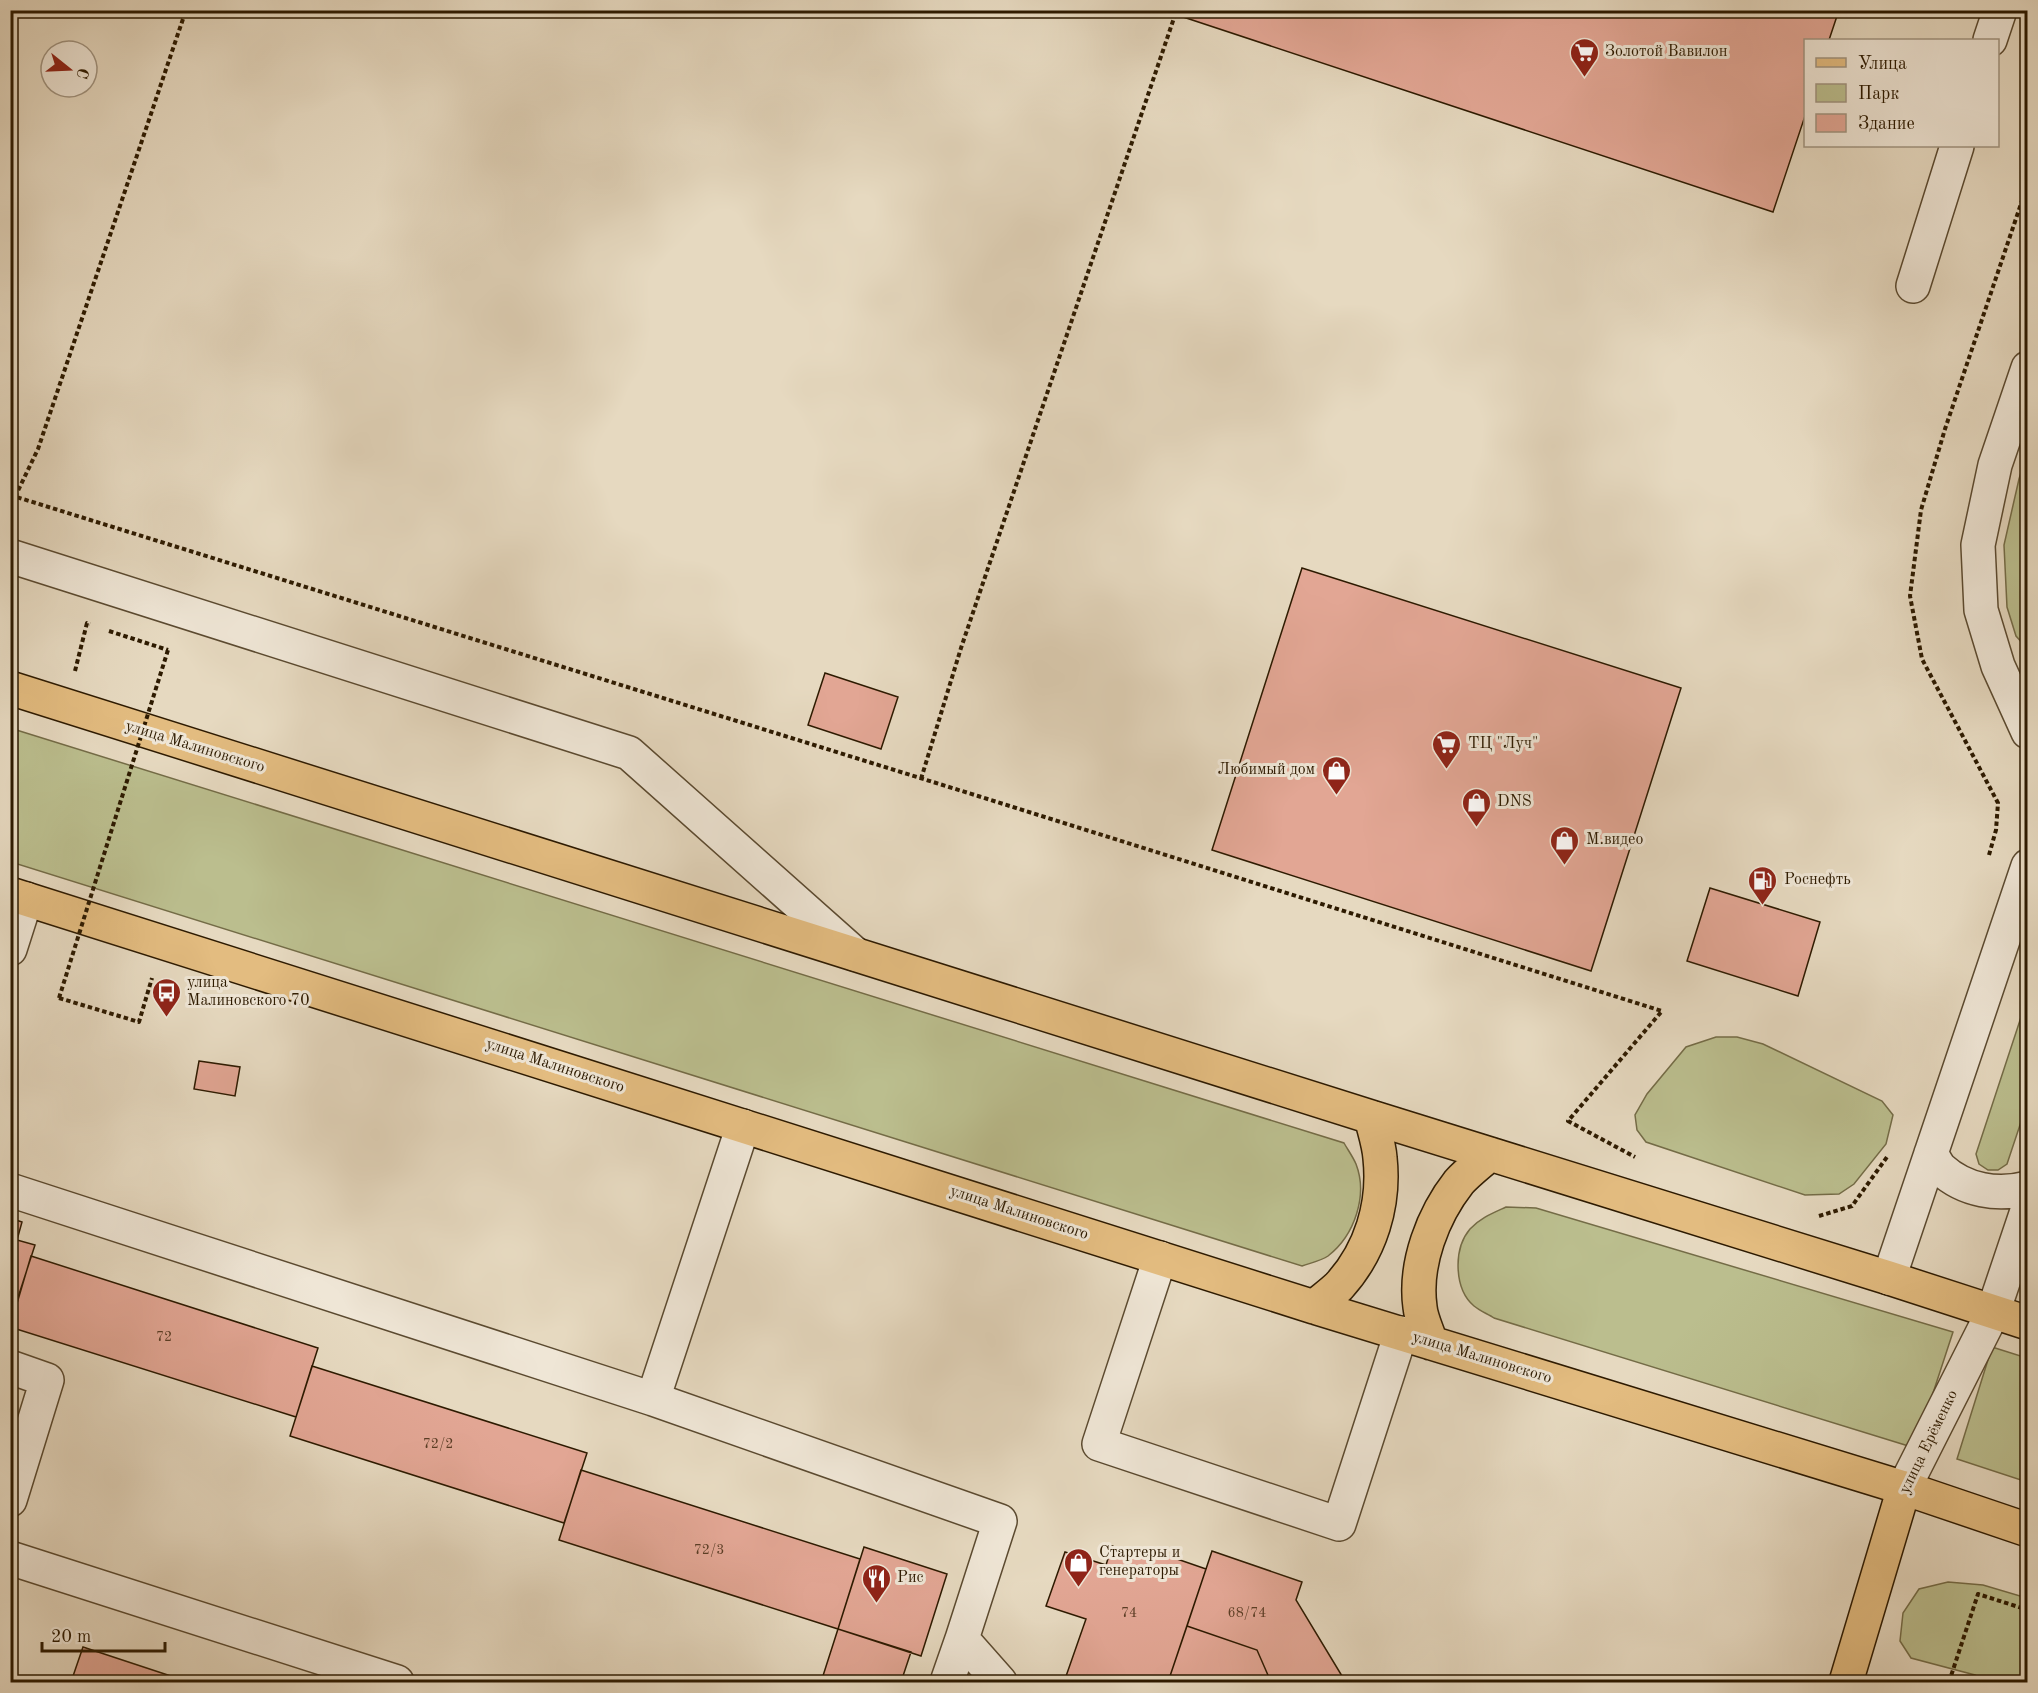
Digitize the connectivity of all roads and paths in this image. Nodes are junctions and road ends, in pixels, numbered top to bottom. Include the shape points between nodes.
1 (186, 10) edge
2 (2000, 10) edge
3 (1175, 15) dead end
4 (1990, 39) edge
5 (1957, 147) edge
6 (2028, 183) edge
7 (1913, 286) dead end
8 (2028, 368) edge
9 (13, 496) edge
10 (10, 556) edge
11 (97, 627) dead end
12 (107, 630) dead end
13 (10, 688) edge
14 (65, 706) junction
15 (2028, 732) edge
16 (921, 779) junction
17 (1986, 863) dead end
18 (2028, 866) edge
19 (18, 897) edge
20 (162, 942) junction
21 (10, 949) edge
22 (855, 954) junction
23 (1371, 1117) junction
24 (743, 1126) junction
25 (1892, 1151) dead end
26 (1931, 1153) junction
27 (1491, 1154) junction
28 (1639, 1159) dead end
29 (2028, 1188) edge
30 (10, 1190) edge
31 (2028, 1208) edge
32 (1818, 1216) dead end
33 (1160, 1258) junction
34 (1889, 1278) junction
35 (1314, 1306) junction
36 (1993, 1312) junction
37 (2028, 1323) edge
38 (1416, 1338) junction
39 (10, 1367) edge
40 (653, 1399) junction
41 (1904, 1488) junction
42 (10, 1500) edge
43 (2028, 1530) edge
44 (10, 1558) edge
45 (2028, 1610) edge
46 (962, 1639) junction
47 (397, 1683) edge
48 (947, 1683) edge
49 (1000, 1683) edge
50 (1846, 1683) edge
51 (1949, 1683) edge

1 - 9 path via 38,449
2 - 4 street
3 - 16 path via 961,648
5 - 7 street
6 - 17 path via 1921,510 1910,596 1922,658 1998,803 1996,830
8 - 15 street via 1995,465 1978,545 1981,610 1998,666
9 - 16 path
10 - 22 street via 629,753
11 - 14 path via 87,623
12 - 20 path, bridge via 168,650 59,998 140,1022
13 - 14 main road, улица Малиновского
14 - 22 main road, улица Малиновского
16 - 28 path via 1662,1011 1568,1121
18 - 26 street
19 - 20 main road, улица Малиновского
19 - 21 street
20 - 24 main road, улица Малиновского
22 - 23 main road, улица Малиновского
23 - 27 main road, улица Малиновского
23 - 35 main road via 1380,1156 1382,1193 1374,1225 1361,1256 1339,1286
24 - 33 main road, улица Малиновского
24 - 40 street
25 - 32 path via 1852,1206
26 - 29 street via 1940,1169 1980,1190 2012,1192
26 - 34 street
27 - 34 main road, улица Малиновского
27 - 38 main road via 1460,1181 1441,1209 1428,1239 1420,1275
30 - 40 street
31 - 36 street, улица Ерёменко
33 - 35 main road, улица Малиновского
33 - 38 street via 1099,1444 1339,1524
34 - 36 main road, улица Малиновского
35 - 38 main road, улица Малиновского
36 - 37 main road, улица Малиновского
36 - 41 street, улица Ерёменко
38 - 41 main road, улица Малиновского
39 - 42 street via 47,1380
40 - 46 street via 1000,1521
41 - 43 main road, улица Малиновского
41 - 50 main road, улица Ерёменко
44 - 47 street
45 - 51 path via 1978,1594
46 - 48 street
46 - 49 street

